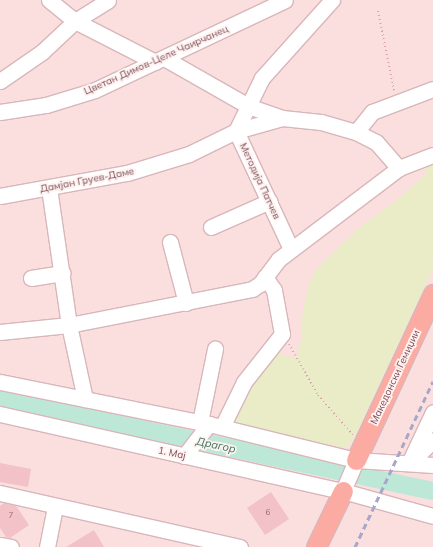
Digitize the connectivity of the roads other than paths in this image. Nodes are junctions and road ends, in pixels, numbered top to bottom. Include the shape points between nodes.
1 (49, 0) edge
2 (108, 0) edge
3 (285, 0) edge
4 (332, 0) edge
5 (74, 20) junction
6 (160, 60) junction
7 (0, 81) edge
8 (433, 89) edge
9 (248, 106) junction
10 (0, 112) edge
11 (282, 118) junction
12 (236, 131) junction
13 (356, 132) junction
14 (433, 155) edge
15 (398, 168) junction
16 (49, 188) junction
17 (0, 196) edge
18 (270, 201) junction
19 (211, 227) dead end
20 (170, 242) dead end
21 (291, 249) junction
22 (63, 273) junction
23 (265, 277) junction
24 (31, 278) dead end
25 (433, 294) edge
26 (186, 303) junction
27 (69, 324) junction
28 (0, 332) edge
29 (215, 349) dead end
30 (0, 382) edge
31 (85, 399) junction
32 (433, 412) edge
33 (0, 414) edge
34 (208, 426) junction
35 (433, 440) edge
36 (186, 453) junction
37 (359, 453) junction
38 (409, 463) junction
39 (433, 465) edge
40 (343, 491) junction
41 (0, 493) edge
42 (55, 507) junction
43 (433, 516) edge
44 (0, 546) edge
45 (11, 547) edge
46 (47, 547) edge
47 (240, 547) edge
48 (316, 547) edge

1 - 5 street
2 - 5 street
3 - 6 street, Цветан Димов-Целе Чаирчанец
4 - 9 street, Методија Патчев via 262,78
5 - 6 street
5 - 7 street via 42,52
6 - 9 street
6 - 10 street, Цветан Димов-Целе Чаирчанец via 95,90 46,105
8 - 13 street via 372,112
9 - 11 street
9 - 12 street, Методија Патчев
11 - 12 street, Дамјан Груев-Даме
11 - 13 street, Дамјан Груев-Даме via 321,122
12 - 16 street, Дамјан Груев-Даме via 189,154 127,173
12 - 18 street, Методија Патчев
13 - 15 street, Дамјан Груев-Даме via 376,142
14 - 15 street
15 - 21 street via 318,232
16 - 17 street, Дамјан Груев-Даме
16 - 22 street
18 - 19 street
18 - 21 street, Методија Патчев
20 - 26 street
21 - 23 street
22 - 24 street
22 - 27 street
23 - 26 street via 260,284 243,292
23 - 34 street via 274,290 283,331
25 - 37 main road, Македонски Гемиџии
26 - 27 street
27 - 28 street
27 - 31 street
29 - 34 street
30 - 31 street
31 - 34 street
32 - 38 street
33 - 36 street, 1. Мај
34 - 36 street
34 - 37 street
35 - 38 street
36 - 40 street, 1. Мај
37 - 38 street
37 - 40 street
38 - 39 street
40 - 43 street, 1. Мај
40 - 48 main road
41 - 42 street
42 - 46 street
42 - 47 street
44 - 45 street

